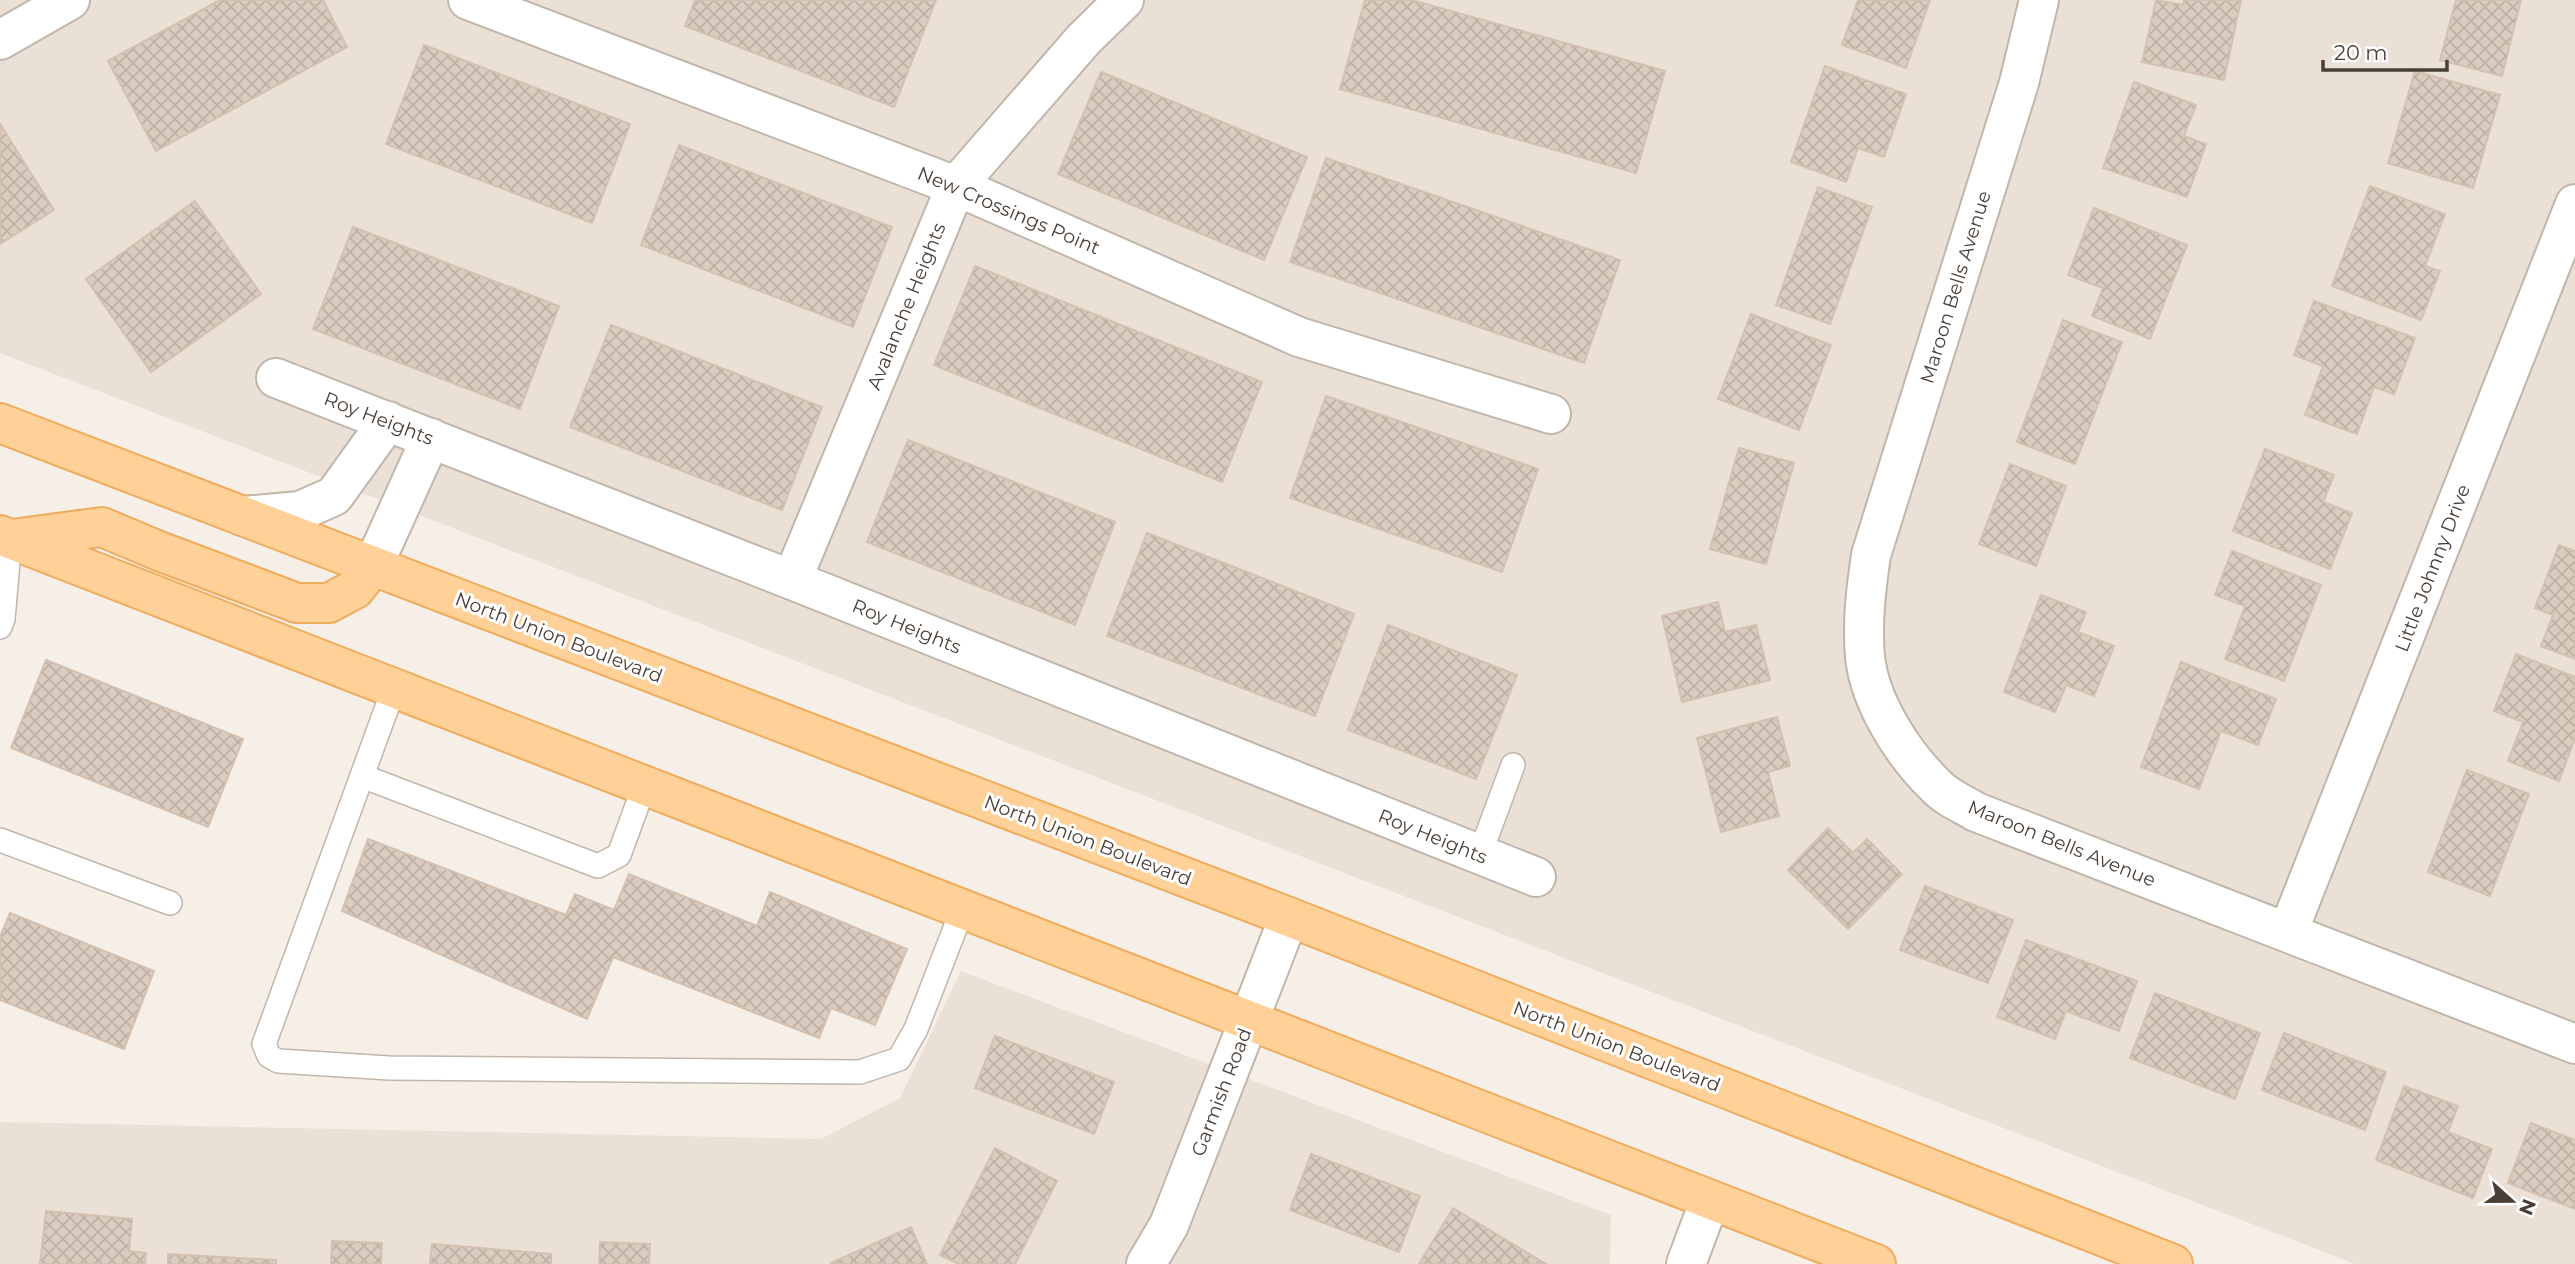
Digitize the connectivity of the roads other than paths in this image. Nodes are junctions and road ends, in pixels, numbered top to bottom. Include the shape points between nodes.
1 (70, 0) edge
2 (468, 0) edge
3 (1124, 0) edge
4 (2039, 0) edge
5 (0, 40) edge
6 (956, 186) junction
7 (2575, 204) edge
8 (276, 378) dead end
9 (1551, 414) dead end
10 (388, 421) junction
11 (0, 423) edge
12 (431, 438) junction
13 (242, 516) junction
14 (5, 537) edge
15 (373, 566) junction
16 (792, 580) junction
17 (0, 627) edge
18 (394, 688) junction
19 (1513, 765) dead end
20 (362, 776) junction
21 (645, 785) junction
22 (0, 840) edge
23 (1480, 854) junction
24 (1536, 877) dead end
25 (170, 903) dead end
26 (963, 908) junction
27 (1289, 917) junction
28 (2288, 932) junction
29 (1250, 1019) junction
30 (2575, 1044) edge
31 (1710, 1200) junction
32 (1146, 1264) edge
33 (1686, 1264) edge
34 (1875, 1264) edge
35 (2174, 1264) edge

1 - 5 street
2 - 6 street, New Crossings Point
3 - 6 street, Avalanche Heights via 1084,39
4 - 28 street, Maroon Bells Avenue via 2019,83 1871,555 1864,602 1865,659 1880,708 1905,751 1937,788 1976,812
6 - 9 street, New Crossings Point via 1299,337
6 - 16 street, Avalanche Heights
7 - 28 street, Little Johnny Drive
8 - 10 street, Roy Heights
10 - 12 street, Roy Heights
10 - 13 street via 334,496 300,511
11 - 13 main road, North Union Boulevard
12 - 15 street
12 - 16 street, Roy Heights
13 - 15 main road, North Union Boulevard
14 - 15 main road via 102,527 297,603 329,603 355,589
14 - 17 lane
14 - 18 main road
15 - 27 main road, North Union Boulevard
16 - 23 street, Roy Heights
18 - 20 lane
18 - 21 main road
19 - 23 lane
20 - 21 lane via 598,866 619,855
20 - 26 lane via 264,1045 278,1061 389,1069 860,1072 899,1059 916,1029
21 - 26 main road
22 - 25 lane
23 - 24 street, Roy Heights
26 - 29 main road
27 - 29 street, Garmish Road
27 - 35 main road, North Union Boulevard
28 - 30 street, Maroon Bells Avenue
29 - 31 main road
29 - 32 street, Garmish Road via 1169,1225
31 - 33 street
31 - 34 main road

